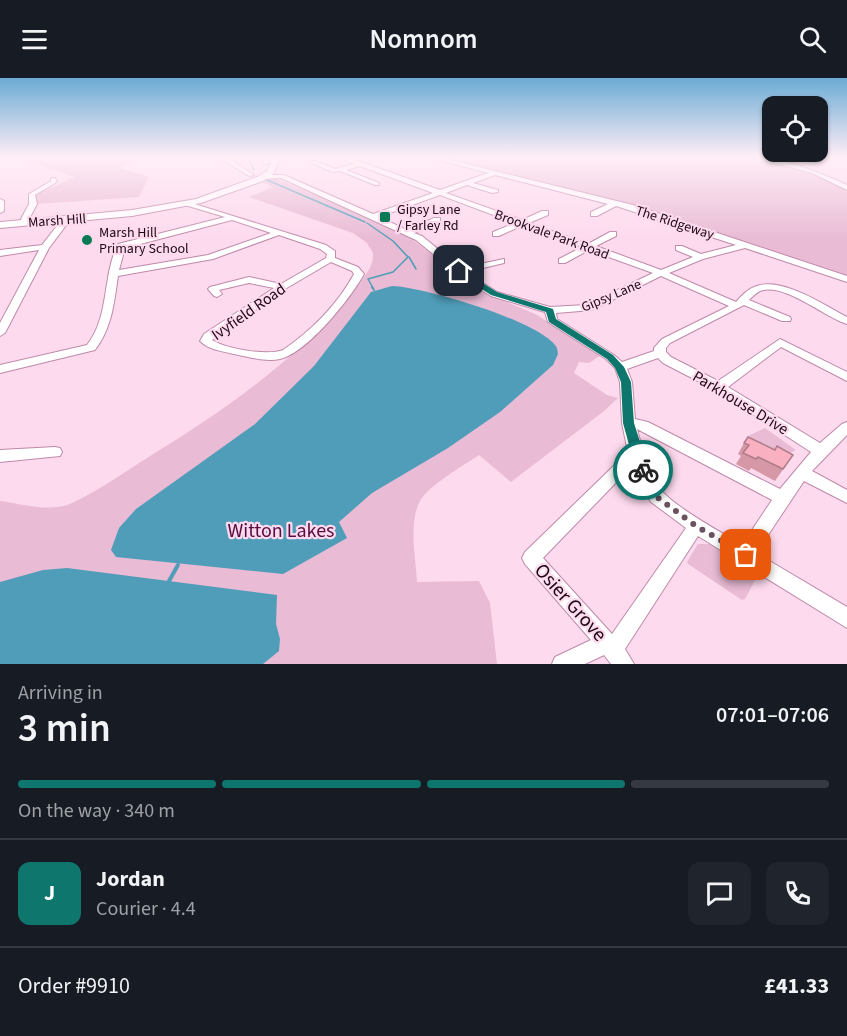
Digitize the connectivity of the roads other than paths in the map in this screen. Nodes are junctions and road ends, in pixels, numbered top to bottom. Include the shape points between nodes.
1 (50, 184) edge
2 (239, 184) edge
3 (247, 184) edge
4 (300, 184) edge
5 (416, 184) edge
6 (463, 184) edge
7 (471, 184) edge
8 (540, 184) edge
9 (492, 191) dead end
10 (439, 193) junction
11 (0, 201) edge
12 (188, 202) junction
13 (615, 203) junction
14 (0, 211) edge
15 (546, 213) dead end
16 (594, 214) dead end
17 (373, 216) junction
18 (68, 218) junction
19 (231, 218) junction
20 (25, 219) junction
21 (437, 220) dead end
22 (523, 223) junction
23 (0, 224) edge
24 (408, 232) junction
25 (278, 233) junction
26 (496, 234) dead end
27 (613, 234) dead end
28 (746, 245) junction
29 (45, 247) junction
30 (588, 248) junction
31 (678, 248) dead end
32 (0, 253) edge
33 (700, 257) junction
34 (330, 259) junction
35 (501, 261) dead end
36 (562, 261) dead end
37 (459, 271) junction
38 (661, 273) junction
39 (113, 274) junction
40 (847, 279) edge
41 (282, 287) junction
42 (217, 294) dead end
43 (740, 304) junction
44 (550, 310) junction
45 (3, 318) edge
46 (786, 319) dead end
47 (847, 321) edge
48 (0, 333) edge
49 (660, 354) junction
50 (620, 367) junction
51 (0, 369) edge
52 (846, 381) edge
53 (719, 387) junction
54 (629, 423) junction
55 (847, 427) edge
56 (821, 451) junction
57 (56, 452) dead end
58 (636, 453) junction
59 (0, 456) edge
60 (803, 474) junction
61 (781, 497) junction
62 (847, 497) edge
63 (696, 526) junction
64 (746, 555) junction
65 (847, 618) edge
66 (615, 652) edge
67 (562, 664) edge

1 - 20 street via 32,194 33,204
2 - 18 main road, Marsh Hill via 202,197 131,211
3 - 12 main road, Marsh Hill
4 - 17 street, Gipsy Lane
5 - 10 street, Brookvale Park Road
6 - 10 street
7 - 9 street
8 - 13 street, The Ridgeway
10 - 17 street
10 - 22 street, Brookvale Park Road
11 - 14 street
12 - 18 main road, Marsh Hill via 139,212
12 - 19 street, Ivyfield Road
13 - 16 street
13 - 28 street, The Ridgeway
15 - 22 street
17 - 24 street, Gipsy Lane
18 - 20 main road, Marsh Hill
18 - 23 main road, Marsh Hill
18 - 29 street
19 - 25 street, Ivyfield Road
19 - 39 street via 121,246
20 - 23 main road, Marsh Hill
21 - 24 street
22 - 26 street
22 - 30 street, Brookvale Park Road
24 - 37 street, Gipsy Lane
25 - 34 street, Ivyfield Road via 323,248 332,253
25 - 39 street via 210,257
27 - 30 street
28 - 33 street, Gipsy Lane
28 - 40 street, The Ridgeway
29 - 32 street
29 - 45 street
30 - 36 street
30 - 38 street, Brookvale Park Road
31 - 33 street
33 - 38 street, Gipsy Lane
34 - 41 street, Ivyfield Road
34 - 41 street, Ivyfield Road via 355,269 359,276 291,351 279,356 213,346 206,341
35 - 37 street
37 - 44 street, Gipsy Lane via 494,294
38 - 43 street
38 - 44 street, Gipsy Lane via 588,308
39 - 51 street via 103,326 91,348
41 - 42 street via 249,280 213,290
43 - 46 street
43 - 47 street via 758,288 773,288
43 - 49 street via 666,341
44 - 50 street via 552,321
45 - 48 street
49 - 50 street
49 - 53 street, Parkhouse Drive
50 - 54 street via 626,382
52 - 53 street via 780,342
53 - 56 street, Parkhouse Drive
54 - 58 street
54 - 61 street via 643,425
55 - 56 street
56 - 60 street
57 - 59 street
58 - 63 street via 657,497
58 - 66 street, Osier Grove via 531,558
60 - 61 street
60 - 62 street
61 - 64 street
63 - 64 street
63 - 66 street
64 - 65 street
66 - 67 street

